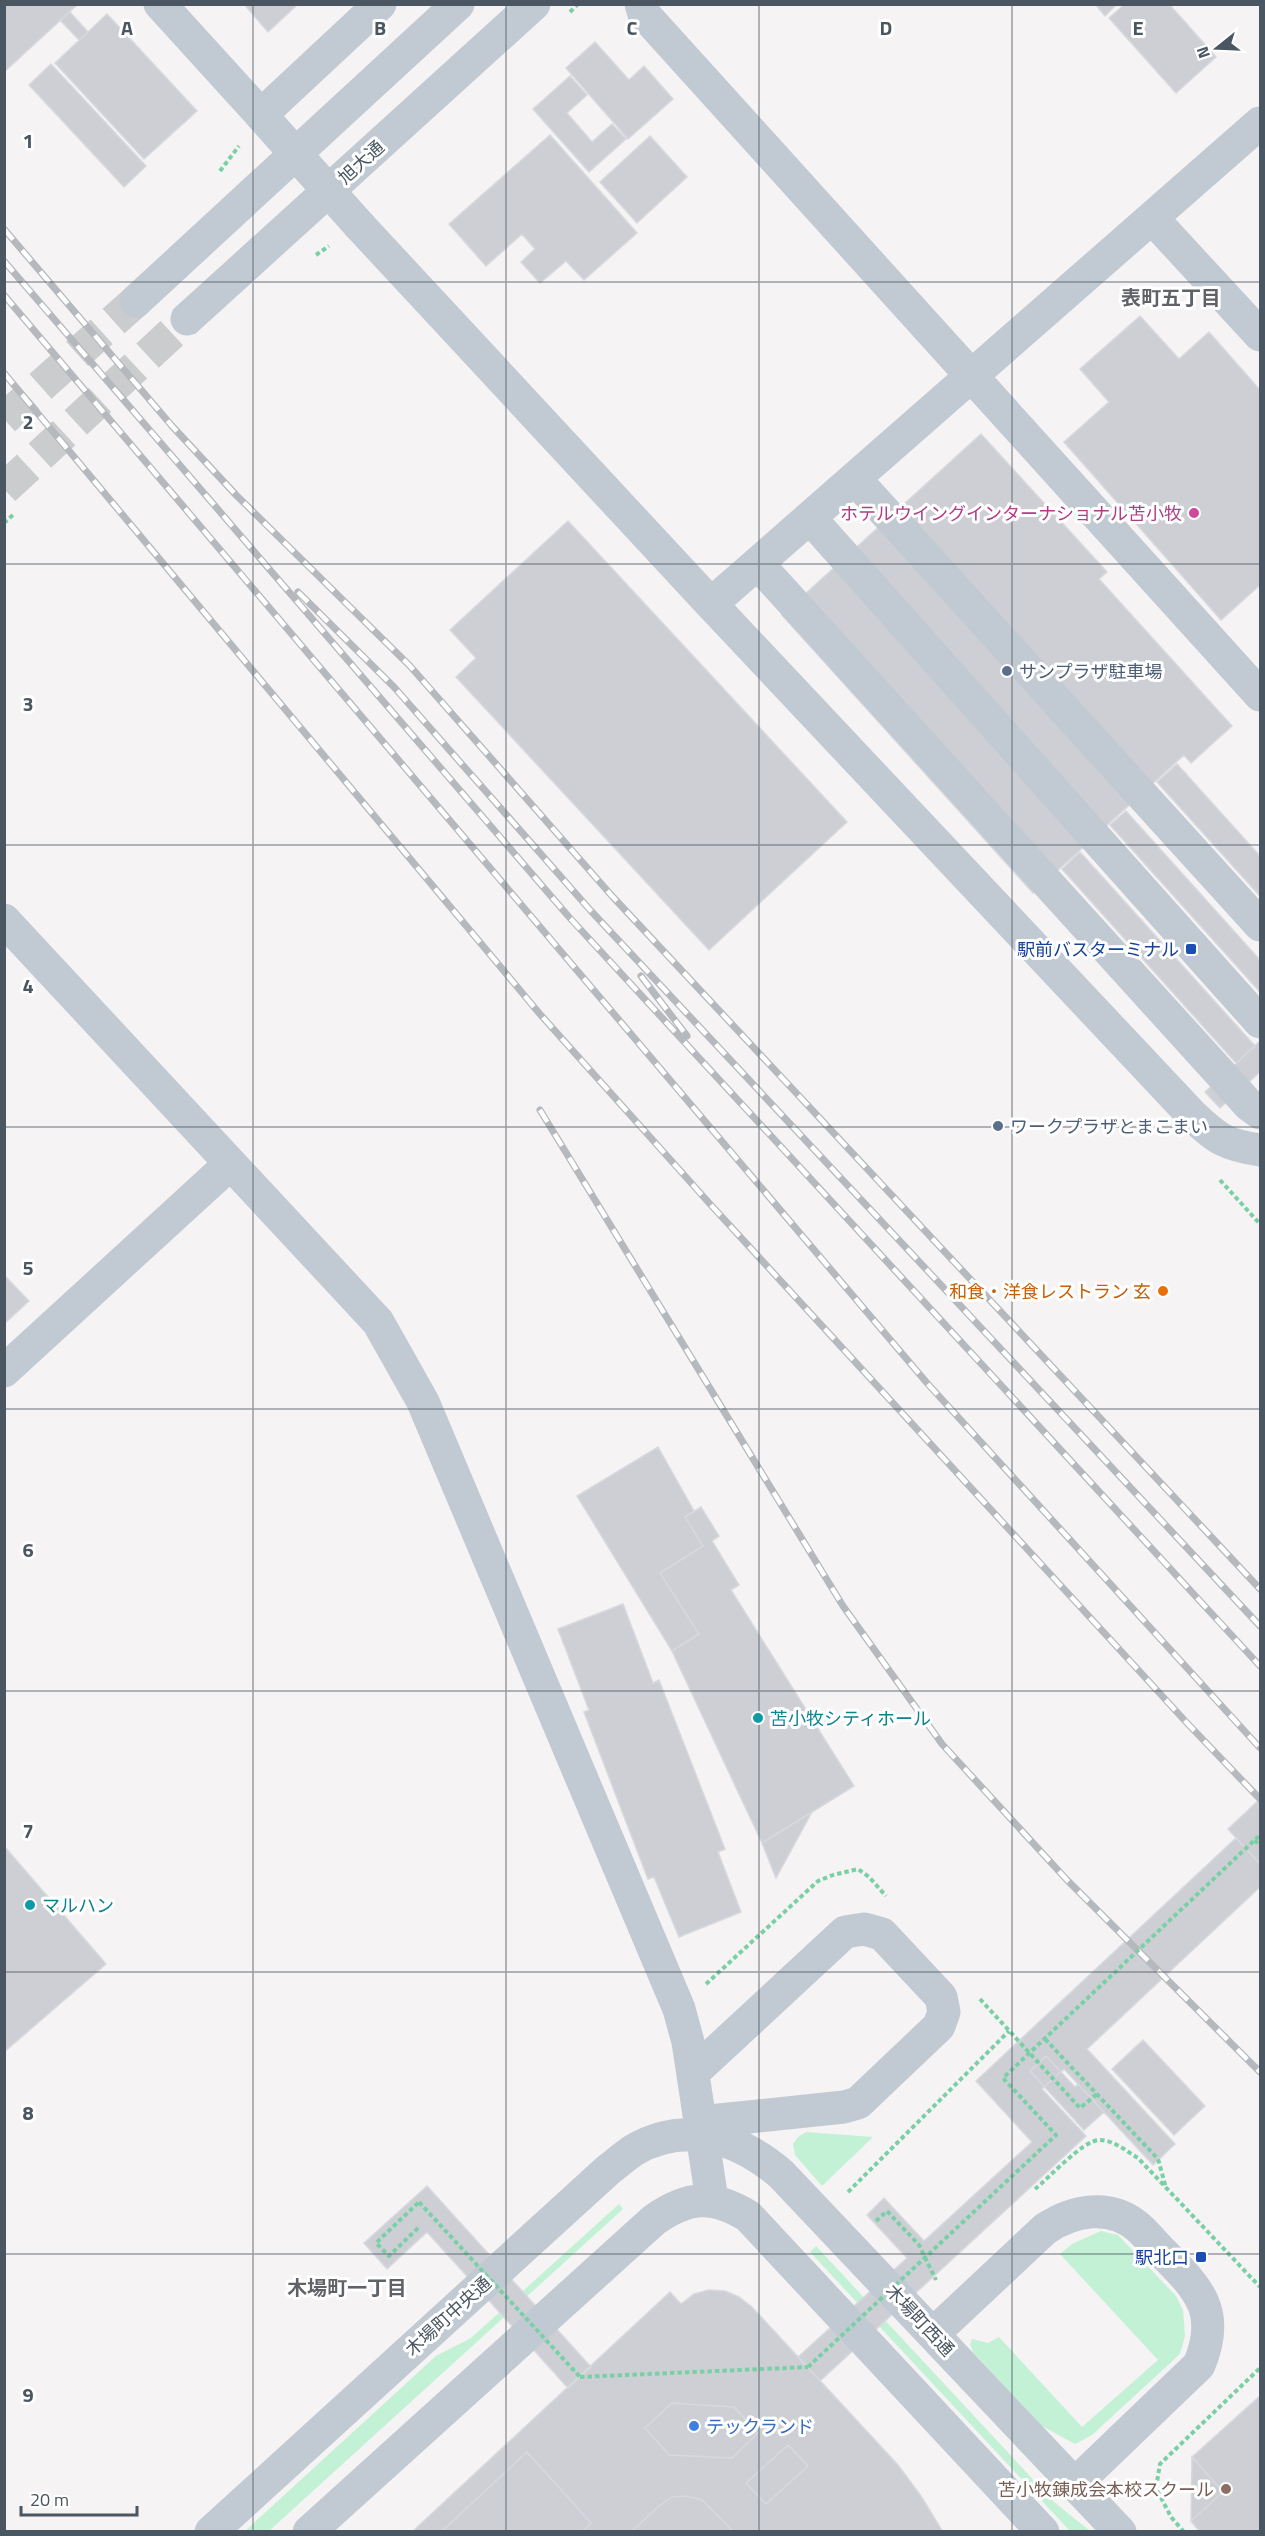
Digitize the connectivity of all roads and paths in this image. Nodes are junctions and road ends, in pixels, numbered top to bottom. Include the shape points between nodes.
1 (160, 4) edge
2 (380, 4) edge
3 (458, 4) edge
4 (534, 4) edge
5 (641, 4) edge
6 (261, 115) junction
7 (1260, 123) edge
8 (1152, 218) junction
9 (136, 301) tunnel mouth
10 (187, 319) tunnel mouth
11 (1260, 334) edge
12 (973, 376) junction
13 (855, 479) junction
14 (14, 514) dead end
15 (810, 518) junction
16 (4, 523) edge
17 (758, 564) junction
18 (711, 604) junction
19 (1260, 695) edge
20 (4, 920) edge
21 (1260, 925) edge
22 (1260, 1022) edge
23 (1260, 1113) edge
24 (1260, 1150) edge
25 (230, 1164) junction
26 (4, 1371) edge
27 (1260, 1835) edge
28 (1255, 1840) junction
29 (1260, 1846) edge
30 (1009, 2031) dead end
31 (1045, 2039) junction
32 (1037, 2062) dead end
33 (693, 2073) junction
34 (1096, 2094) junction
35 (701, 2129) junction
36 (1166, 2189) junction
37 (1031, 2193) dead end
38 (844, 2195) dead end
39 (712, 2200) junction
40 (868, 2220) dead end
41 (418, 2228) dead end
42 (876, 2228) dead end
43 (884, 2229) dead end
44 (919, 2245) dead end
45 (907, 2261) dead end
46 (915, 2270) dead end
47 (944, 2271) dead end
48 (930, 2279) dead end
49 (1260, 2288) edge
50 (933, 2334) junction
51 (1260, 2368) edge
52 (1075, 2484) junction
53 (212, 2532) edge
54 (309, 2532) edge
55 (1042, 2532) edge
56 (1120, 2532) edge
57 (1184, 2532) edge

1 - 6 street
2 - 6 street
3 - 9 street
4 - 10 street, 旭大通
5 - 12 street via 644,14
6 - 18 street, bridge
7 - 8 street
8 - 11 street
8 - 12 street
12 - 13 street
12 - 19 street
13 - 15 street
13 - 21 street
14 - 16 path
15 - 17 street
15 - 22 street
17 - 18 street
17 - 23 street
18 - 24 street via 1193,1116 1216,1138
20 - 25 street
25 - 26 street
25 - 33 street via 378,1322 423,1402 679,2009
27 - 28 path, bridge
28 - 29 path
28 - 31 path, bridge
30 - 38 path
31 - 34 path
31 - 41 path, bridge via 1003,2078 1056,2135 808,2367 580,2377 419,2202 376,2243 388,2256
32 - 34 path via 1080,2108
33 - 35 street
33 - 35 street via 845,1932 864,1929 882,1934 941,1997 944,2012 939,2026 858,2103
34 - 36 path via 1158,2159
35 - 39 street
35 - 50 street, 木場町西通 via 761,2157
35 - 53 street, 木場町中央通 via 635,2150 608,2170
36 - 37 path via 1138,2158 1116,2144 1098,2140 1084,2146
36 - 49 path
39 - 54 street via 691,2200 654,2220
39 - 55 street via 748,2216
40 - 42 path
43 - 44 path via 876,2221 887,2211
45 - 46 path
47 - 48 path
50 - 52 street, 木場町西通
50 - 52 street via 1045,2229 1081,2212 1101,2211 1138,2227 1190,2280 1206,2307 1209,2326 1207,2346 1199,2365
51 - 57 path via 1160,2464 1156,2487 1171,2517
52 - 56 street, 木場町西通

